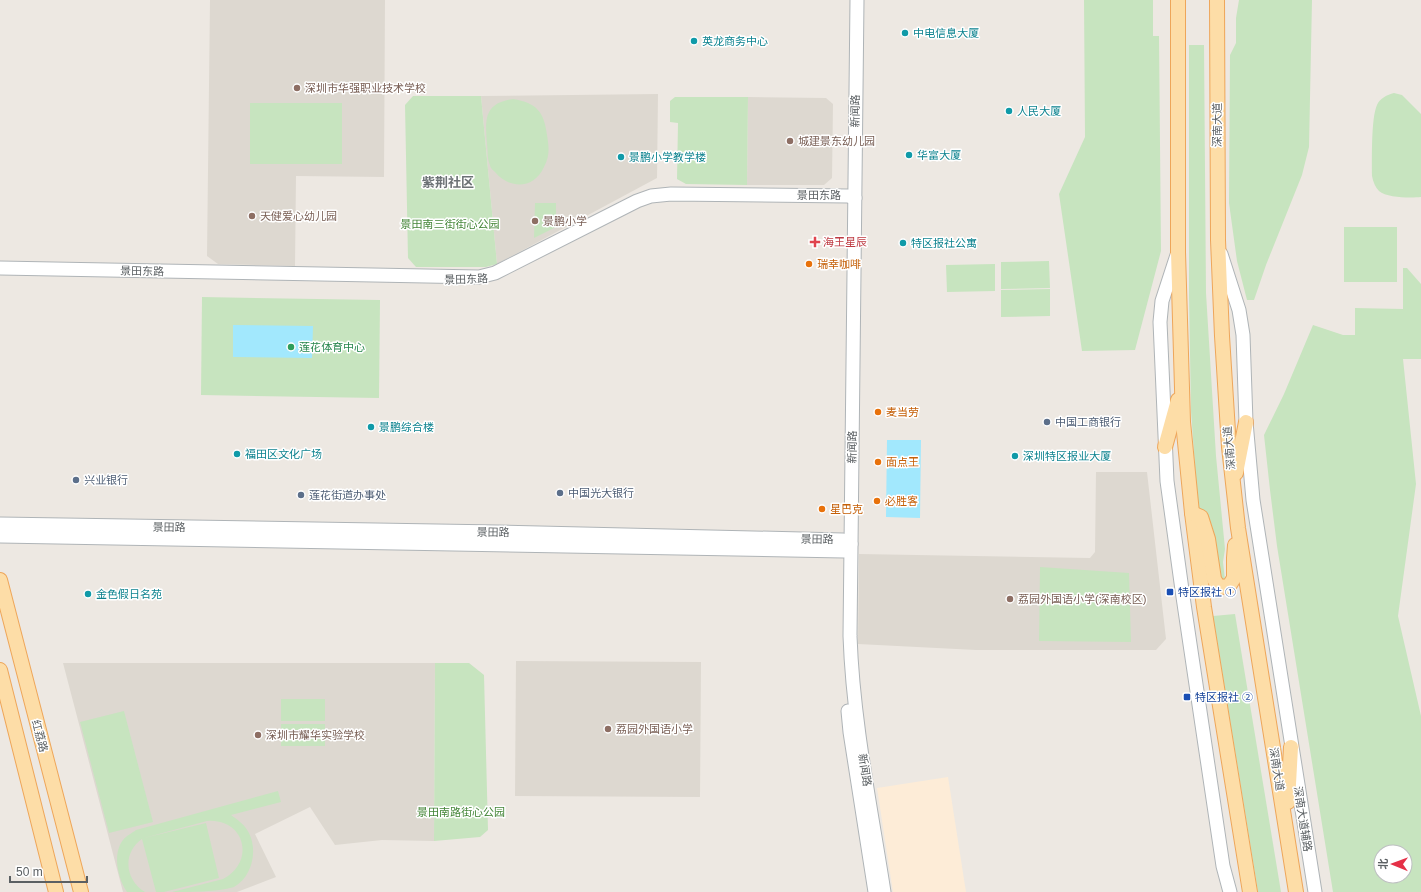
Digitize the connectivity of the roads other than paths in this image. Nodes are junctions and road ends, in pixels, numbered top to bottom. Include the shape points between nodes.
1 (851, 0) edge
2 (857, 0) edge
3 (1178, 0) edge
4 (1218, 4) edge
5 (850, 198) junction
6 (1218, 240) junction
7 (1178, 252) junction
8 (0, 268) edge
9 (0, 274) edge
10 (1182, 388) junction
11 (1246, 422) junction
12 (1165, 447) junction
13 (1233, 487) junction
14 (1192, 513) junction
15 (0, 524) edge
16 (1238, 528) junction
17 (0, 536) edge
18 (846, 545) junction
19 (0, 580) edge
20 (0, 670) edge
21 (1291, 747) junction
22 (1286, 828) junction
23 (56, 892) edge
24 (81, 892) edge
25 (875, 892) edge
26 (884, 892) edge
27 (1230, 892) edge
28 (1250, 892) edge
29 (1296, 892) edge
30 (1315, 892) edge

1 - 5 street, 新闻路
2 - 5 street, 新闻路
3 - 7 main road
4 - 6 main road, 深南大道
5 - 8 street, 景田东路 via 671,194 651,196 495,273 479,277
5 - 9 street, 景田东路 via 651,200 507,273 478,281
5 - 18 street, 新闻路
6 - 11 street, 深南大道辅路 via 1242,322
6 - 13 main road, 深南大道 via 1225,396
7 - 10 main road
7 - 12 street via 1160,312
10 - 12 main road
10 - 14 main road
11 - 13 main road
11 - 21 street, 深南大道辅路 via 1253,500
12 - 27 street via 1185,610 1223,866
13 - 16 main road, 深南大道
14 - 16 main road via 1201,517 1208,540 1214,579 1221,587 1229,586 1234,578
14 - 28 main road via 1210,648
15 - 18 street, 景田路 via 498,532
16 - 22 main road, 深南大道
17 - 18 street, 景田路
18 - 25 street, 新闻路 via 842,636 844,670 850,732
18 - 26 street, 新闻路 via 853,686
19 - 24 main road, 红荔路
20 - 23 main road, 红荔路
21 - 22 main road
21 - 30 street, 深南大道辅路
22 - 29 main road, 深南大道

